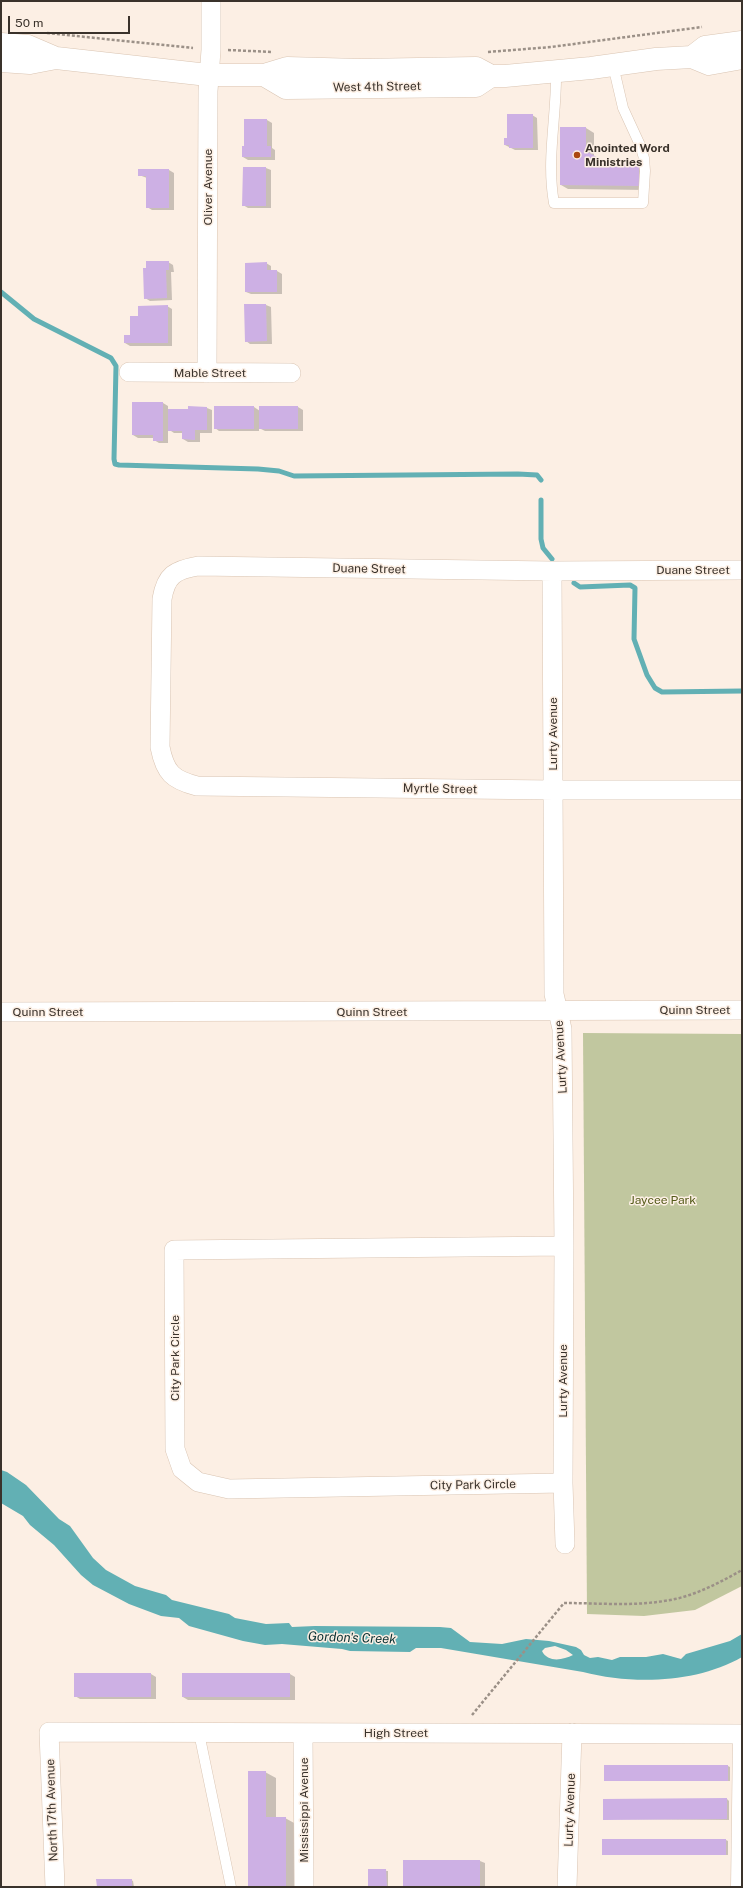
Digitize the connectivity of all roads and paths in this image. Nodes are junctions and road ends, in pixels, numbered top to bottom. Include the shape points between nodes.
1 (211, 1) edge
2 (704, 27) dead end
3 (40, 32) dead end
4 (742, 42) edge
5 (1, 44) edge
6 (194, 48) dead end
7 (222, 50) dead end
8 (276, 52) dead end
9 (482, 53) dead end
10 (692, 57) junction
11 (56, 58) junction
12 (742, 58) edge
13 (1, 61) edge
14 (613, 65) junction
15 (556, 71) junction
16 (208, 75) junction
17 (129, 372) dead end
18 (207, 373) junction
19 (291, 373) dead end
20 (742, 570) edge
21 (552, 571) junction
22 (160, 747) joint
23 (554, 790) junction
24 (742, 790) edge
25 (742, 1010) edge
26 (558, 1011) junction
27 (1, 1012) edge
28 (564, 1246) junction
29 (563, 1483) junction
30 (565, 1544) dead end
31 (742, 1570) edge
32 (485, 1701) dead end
33 (49, 1732) joint
34 (199, 1733) junction
35 (572, 1733) junction
36 (303, 1734) junction
37 (740, 1734) edge
38 (740, 1776) edge
39 (54, 1887) edge
40 (232, 1887) edge
41 (304, 1887) edge
42 (567, 1887) edge
43 (736, 1887) edge

1 - 16 street, Oliver Avenue
2 - 9 path
3 - 6 path
4 - 10 main road, West 4th Street via 705,47
5 - 11 main road, West 4th Street via 28,46
7 - 8 path
10 - 12 main road, West 4th Street via 709,64
10 - 14 main road, West 4th Street
11 - 13 main road, West 4th Street via 30,63
11 - 16 main road, West 4th Street
14 - 15 main road, West 4th Street
14 - 15 lane via 623,108 644,158 643,203 554,203 550,184 550,164
15 - 16 main road, West 4th Street via 491,76 476,68 287,68 264,75
16 - 18 street, Oliver Avenue
17 - 18 street, Mable Street
18 - 19 street, Mable Street
20 - 21 street, Duane Street
21 - 22 street, Duane Street via 198,566 183,569 164,585 162,599
21 - 23 street, Lurty Avenue
22 - 23 street, Myrtle Street via 163,761 170,773 181,782 197,786
23 - 24 street, Myrtle Street
23 - 26 street, Lurty Avenue via 554,994
25 - 26 street, Quinn Street
26 - 27 street, Quinn Street
26 - 28 street, Lurty Avenue via 562,1029
28 - 29 street, Lurty Avenue
28 - 29 street, City Park Circle via 174,1250 175,1450 182,1469 198,1482 229,1489
29 - 30 street, Lurty Avenue
31 - 32 path via 712,1586 675,1599 641,1603 564,1603
33 - 34 street, High Street
33 - 39 street, North 17th Avenue
34 - 36 street, High Street
34 - 40 lane
35 - 36 street, High Street
35 - 37 street, High Street
35 - 42 street, Lurty Avenue
36 - 41 street, Mississippi Avenue
37 - 38 lane
38 - 43 lane

